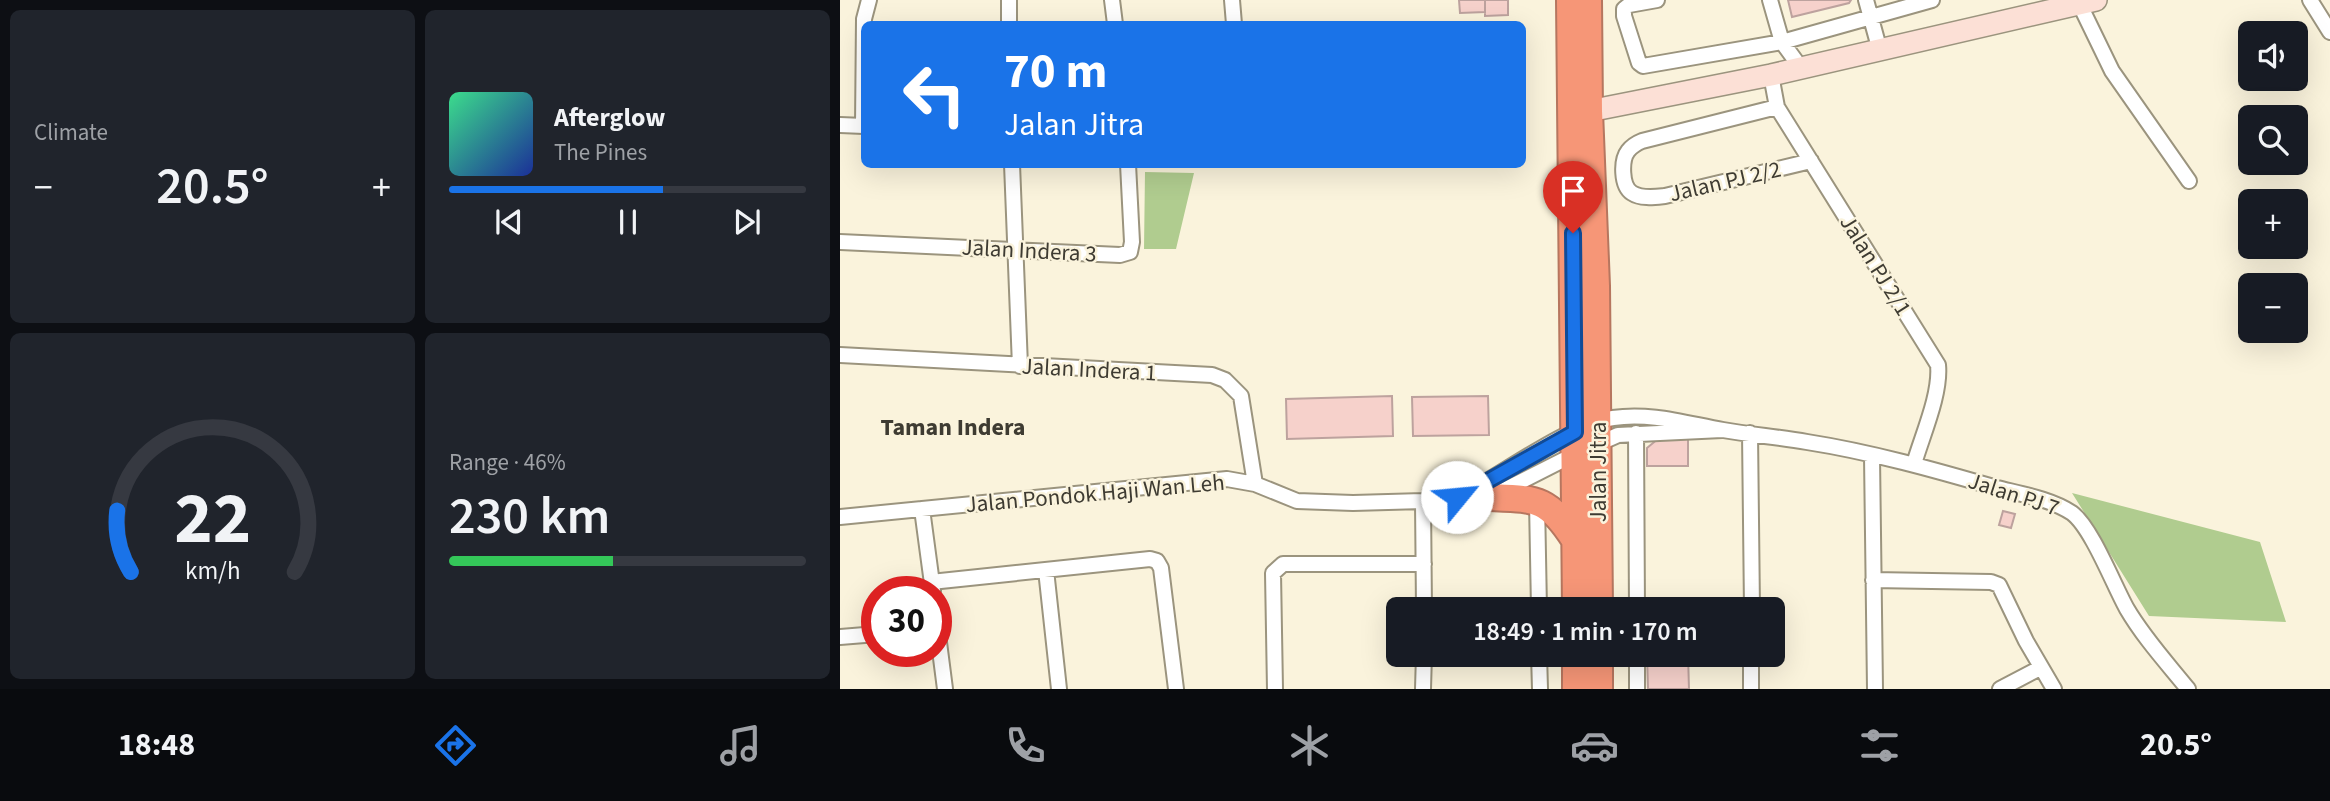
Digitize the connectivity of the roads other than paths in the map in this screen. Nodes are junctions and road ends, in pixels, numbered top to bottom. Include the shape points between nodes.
1 (869, 0) edge
2 (1009, 0) edge
3 (1112, 0) edge
4 (1232, 0) edge
5 (1570, 0) edge
6 (1588, 0) edge
7 (1657, 0) edge
8 (1770, 0) edge
9 (1866, 0) edge
10 (1932, 0) edge
11 (2310, 0) edge
12 (2088, 2) edge
13 (1872, 16) junction
14 (864, 21) edge
15 (1009, 21) edge
16 (1115, 21) edge
17 (1234, 21) edge
18 (2330, 32) edge
19 (1782, 42) junction
20 (1880, 51) junction
21 (1801, 68) junction
22 (1771, 75) junction
23 (1777, 107) junction
24 (1590, 111) junction
25 (840, 125) edge
26 (861, 126) edge
27 (1811, 161) junction
28 (1012, 168) edge
29 (1128, 168) edge
30 (2189, 181) dead end
31 (840, 242) edge
32 (1016, 249) junction
33 (840, 355) edge
34 (1020, 366) junction
35 (1722, 430) junction
36 (1636, 433) junction
37 (1750, 433) junction
38 (1586, 438) junction
39 (1872, 456) junction
40 (1914, 464) junction
41 (1255, 484) junction
42 (1481, 496) junction
43 (1423, 501) junction
44 (1537, 502) junction
45 (922, 509) junction
46 (840, 517) edge
47 (1575, 540) junction
48 (1424, 564) junction
49 (1046, 570) junction
50 (931, 576) edge
51 (1873, 580) junction
52 (952, 584) edge
53 (1424, 597) edge
54 (1539, 597) edge
55 (1576, 597) edge
56 (1598, 597) edge
57 (1637, 597) edge
58 (1752, 597) edge
59 (861, 635) edge
60 (840, 637) edge
61 (943, 667) edge
62 (1424, 667) edge
63 (1539, 667) edge
64 (1576, 667) edge
65 (1599, 667) edge
66 (1637, 667) edge
67 (1751, 667) edge
68 (2040, 668) junction
69 (946, 689) edge
70 (1059, 689) edge
71 (1176, 689) edge
72 (1275, 689) edge
73 (1423, 689) edge
74 (1540, 689) edge
75 (1576, 689) edge
76 (1599, 689) edge
77 (1637, 689) edge
78 (1751, 689) edge
79 (1875, 689) edge
80 (2000, 689) edge
81 (2054, 689) edge
82 (2188, 689) edge

1 - 14 street
2 - 15 street
3 - 16 street
4 - 17 street
5 - 38 highway, Jalan Jitra
6 - 24 highway, Jalan Jitra
7 - 19 street via 1624,9 1643,66
8 - 19 street
9 - 13 street
10 - 13 street
11 - 18 street
12 - 20 main road
12 - 30 street via 2112,71
13 - 19 street
13 - 20 street
19 - 21 street
20 - 21 main road
21 - 22 main road
22 - 23 street, Jalan PJ 2/1
22 - 24 main road
23 - 27 street, Jalan PJ 2/1
23 - 27 street, Jalan PJ 2/2 via 1642,141 1629,150 1623,163 1625,185 1643,197 1665,196
24 - 38 highway, Jalan Jitra via 1596,272
25 - 26 street
27 - 40 street, Jalan PJ 2/1 via 1938,365
28 - 32 street
29 - 32 street, Jalan Indera 3 via 1130,251 1120,255
31 - 32 street, Jalan Indera 3
32 - 34 street
33 - 34 street, Jalan Indera 1
34 - 41 street, Jalan Indera 1 via 1212,375 1225,380 1241,396
35 - 36 street
35 - 37 street, Jalan PJ 7
35 - 38 street via 1644,417 1616,418
36 - 38 street
36 - 57 street
37 - 39 street, Jalan PJ 7
37 - 58 street
38 - 42 street, Jalan Pondok Haji Wan Leh
38 - 42 street, Jalan Pondok Haji Wan Leh via 1477,487
38 - 47 highway, Jalan Jitra
38 - 56 highway, Jalan Jitra
39 - 40 street, Jalan PJ 7
39 - 51 street
40 - 82 street, Jalan PJ 7 via 2040,500 2074,515 2128,611
41 - 43 street, Jalan Pondok Haji Wan Leh via 1297,501
41 - 45 street, Jalan Pondok Haji Wan Leh via 1227,479
42 - 43 street, Jalan Pondok Haji Wan Leh
42 - 44 highway
43 - 48 street
44 - 47 highway via 1553,509
44 - 54 street
45 - 46 street, Jalan Pondok Haji Wan Leh
45 - 50 street
47 - 55 highway, Jalan Jitra
48 - 53 street
48 - 72 street via 1283,564 1276,568
49 - 52 street
49 - 70 street
49 - 71 street via 1150,558 1157,561
51 - 68 street via 1996,583
51 - 79 street
59 - 60 street
61 - 69 street
62 - 73 street
63 - 74 street
64 - 75 highway
65 - 76 highway
66 - 77 street
67 - 78 street
68 - 80 street
68 - 81 street

